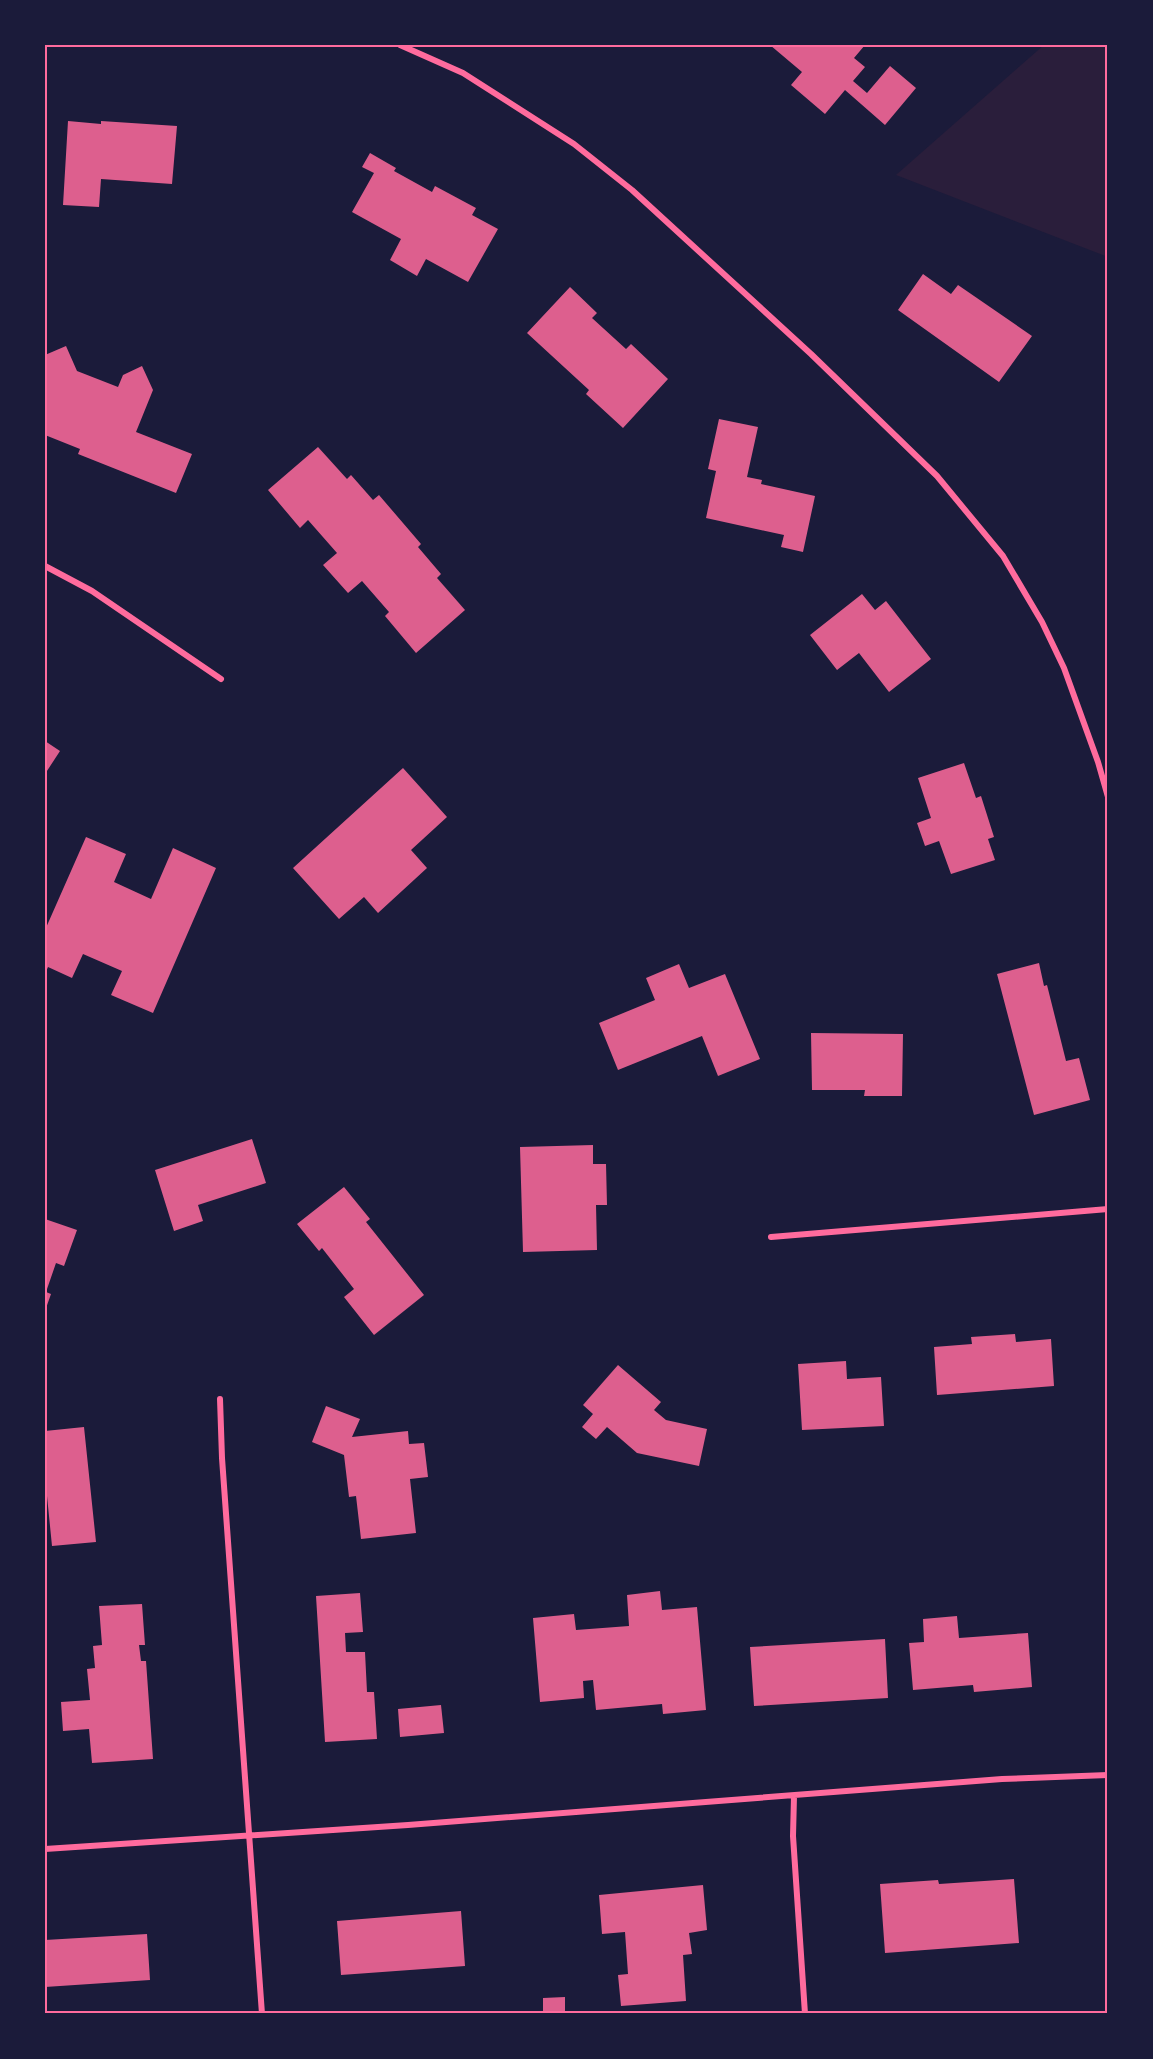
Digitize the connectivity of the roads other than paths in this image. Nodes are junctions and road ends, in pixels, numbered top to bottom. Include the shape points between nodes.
1 (400, 45) edge
2 (45, 566) edge
3 (221, 679) dead end
4 (1108, 797) edge
5 (1108, 1209) edge
6 (771, 1237) dead end
7 (220, 1399) dead end
8 (1108, 1775) edge
9 (794, 1796) junction
10 (250, 1836) junction
11 (45, 1849) edge
12 (262, 2014) edge
13 (805, 2014) edge

1 - 4 street via 463,73 574,144 632,190 937,476 1003,556 1042,622 1064,668
2 - 3 street via 92,591
5 - 6 street
7 - 10 street
8 - 9 street via 1002,1779
9 - 10 street
9 - 13 street via 793,1836
10 - 11 street
10 - 12 street

